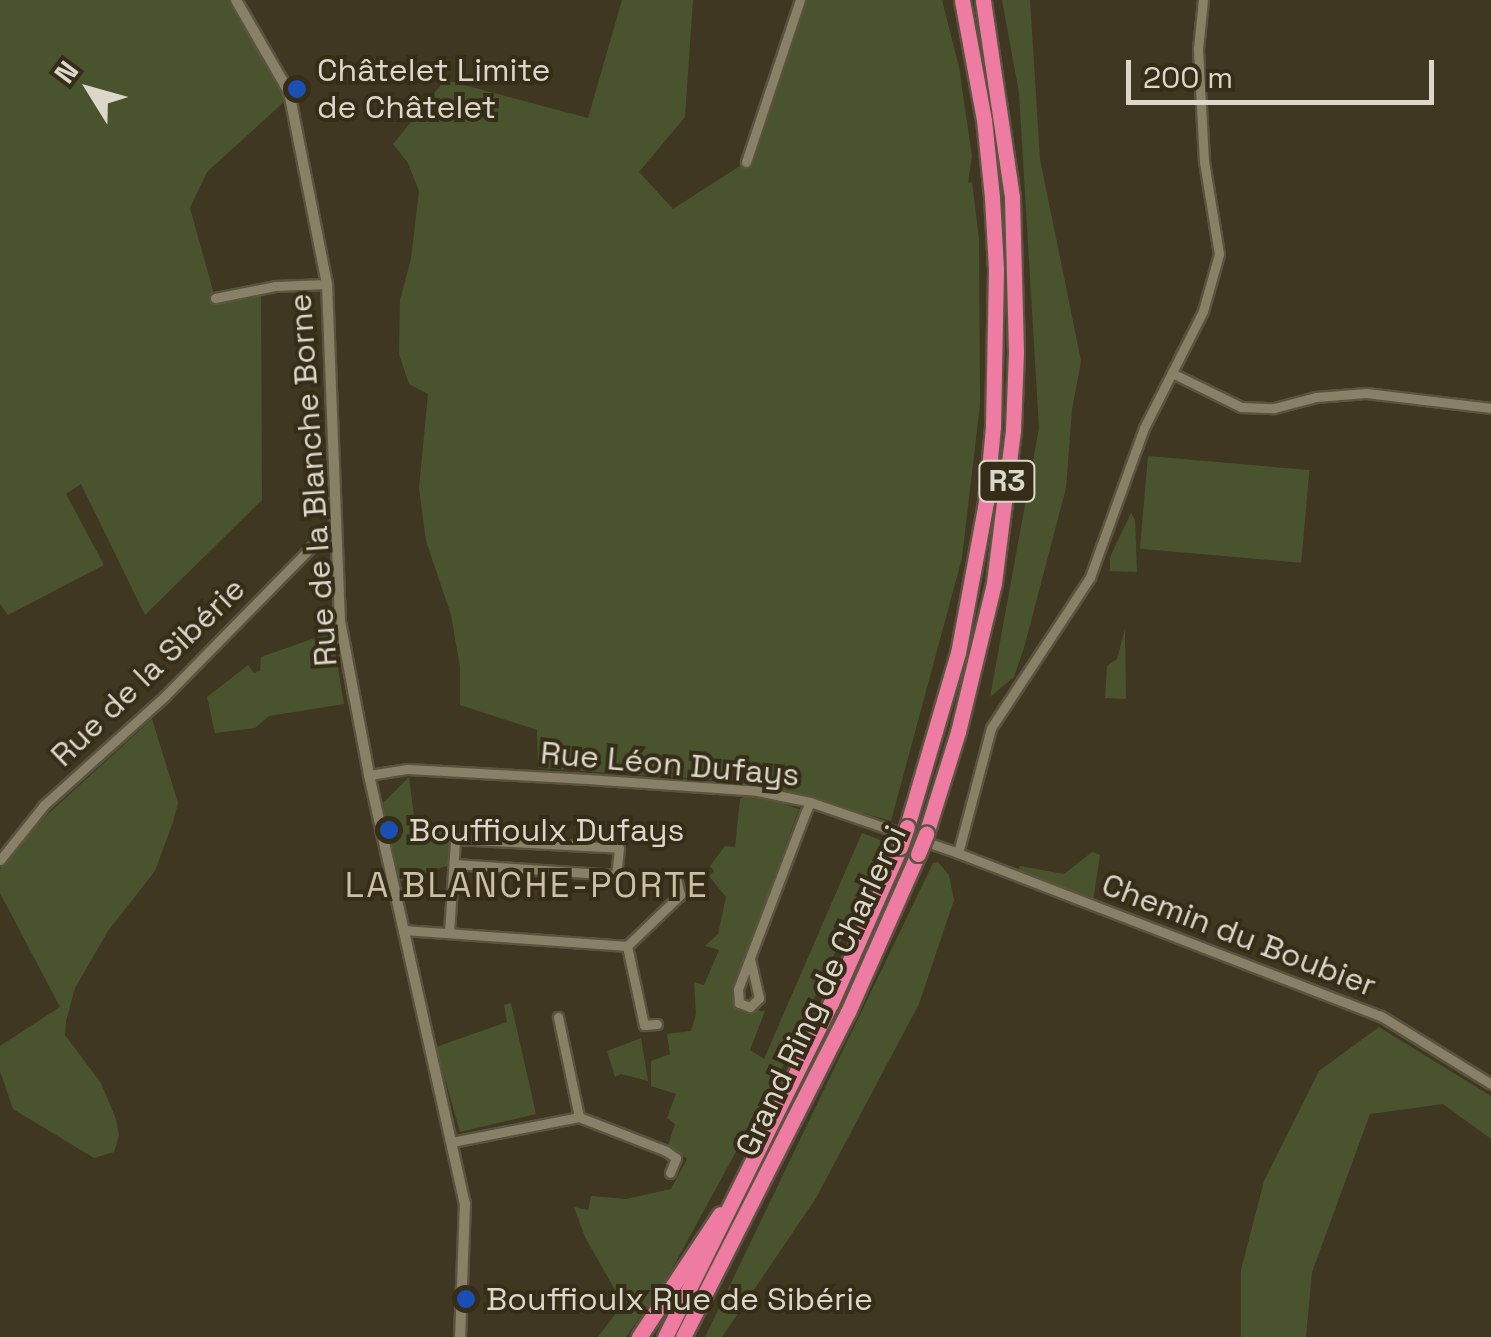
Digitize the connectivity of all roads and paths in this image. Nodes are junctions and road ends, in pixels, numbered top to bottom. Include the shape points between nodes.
1 (236, 0) edge
2 (800, 0) edge
3 (962, 0) edge
4 (983, 0) edge
5 (1202, 0) edge
6 (746, 162) dead end
7 (327, 284) junction
8 (215, 298) dead end
9 (1174, 374) junction
10 (1491, 408) edge
11 (334, 524) junction
12 (370, 775) junction
13 (810, 802) junction
14 (958, 853) junction
15 (0, 860) edge
16 (454, 864) junction
17 (676, 878) dead end
18 (404, 930) junction
19 (449, 933) junction
20 (627, 946) junction
21 (750, 959) junction
22 (558, 1016) dead end
23 (657, 1024) dead end
24 (1491, 1084) edge
25 (578, 1117) junction
26 (452, 1142) junction
27 (670, 1173) dead end
28 (744, 1183) junction
29 (460, 1337) edge
30 (639, 1337) edge
31 (665, 1337) edge
32 (683, 1337) edge

1 - 7 street, Rue de la Blanche Borne via 289,92
2 - 6 street
3 - 28 highway, Grand Ring de Charleroi / R3, bridge via 984,120 996,269 986,502 958,653 900,847
4 - 32 highway, Grand Ring de Charleroi / R3, bridge via 1012,198 1016,336 1013,430 986,621 918,854 848,1012
5 - 9 street via 1204,161 1220,254
7 - 8 street
7 - 11 street, Rue de la Blanche Borne
9 - 10 street via 1241,407 1366,394
9 - 14 street via 1144,428 1090,577 991,728
11 - 12 street, Rue de la Blanche Borne via 340,621
11 - 15 street, Rue de la Sibérie via 165,696 44,806
12 - 13 street, Rue Léon Dufays via 408,769 553,777 757,791
12 - 18 street, Rue de la Blanche Borne
13 - 14 street, Rue Léon Dufays
13 - 21 street
14 - 24 street, Chemin du Boubier via 1381,1016
16 - 16 street via 616,875 619,848 455,839
16 - 19 street
17 - 20 street via 680,895
18 - 19 street
18 - 26 street, Rue de la Blanche Borne
19 - 20 street
20 - 23 street via 644,1024
21 - 21 street via 738,989 740,1003 750,1007 758,998
22 - 25 street
25 - 26 street
25 - 27 street via 666,1151 676,1158
26 - 29 street, Rue de la Blanche Borne via 464,1202
28 - 30 highway
28 - 31 highway, Grand Ring de Charleroi / R3

